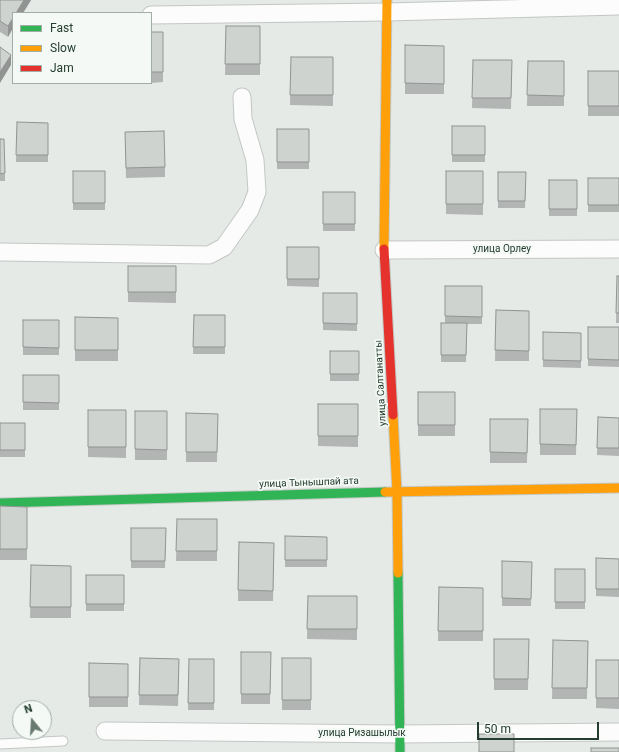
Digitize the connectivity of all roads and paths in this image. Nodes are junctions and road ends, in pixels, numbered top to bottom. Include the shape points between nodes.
1 (387, 6) edge
2 (619, 6) edge
3 (152, 15) edge
4 (242, 97) dead end
5 (619, 249) edge
6 (384, 250) junction
7 (0, 252) edge
8 (619, 488) edge
9 (397, 492) junction
10 (0, 503) edge
11 (105, 731) dead end
12 (619, 732) edge
13 (399, 734) junction
14 (63, 741) dead end
15 (0, 744) edge
16 (400, 752) edge

1 - 2 street
1 - 3 street
1 - 6 street, улица Салтанатты
4 - 7 street via 243,119 255,160 257,192 250,210 224,247 209,255
5 - 6 street, улица Орлеу
6 - 9 street, улица Салтанатты
8 - 9 street, улица Тынышпай ата
9 - 10 street, улица Тынышпай ата
9 - 13 street, улица Салтанатты
11 - 13 street, улица Ризашылык
12 - 13 street, улица Ризашылык
13 - 16 street, улица Салтанатты
14 - 15 lane

